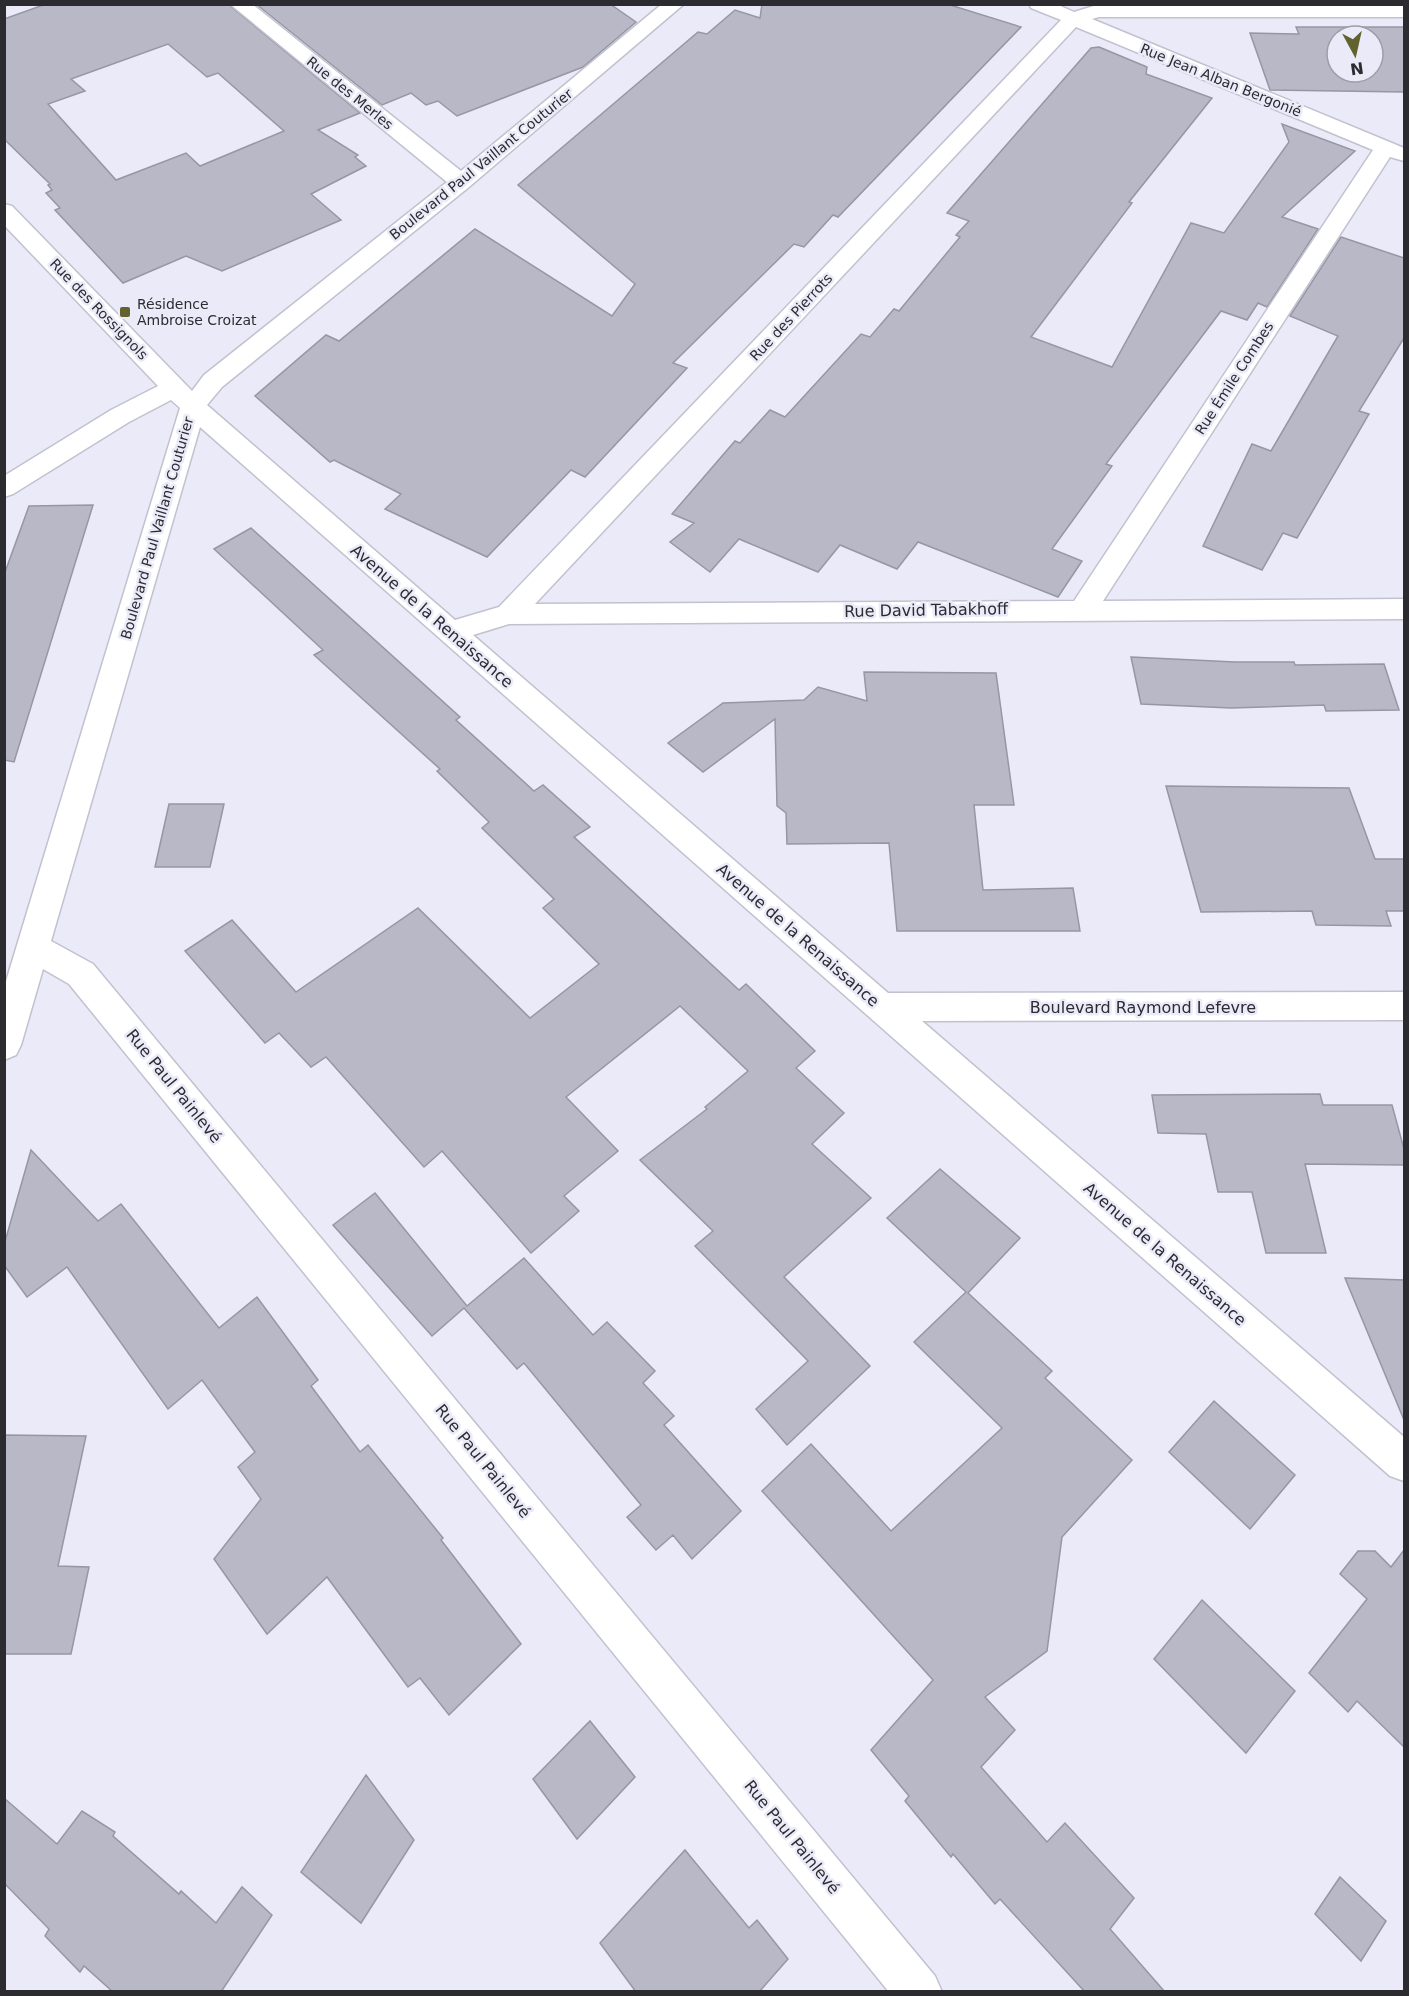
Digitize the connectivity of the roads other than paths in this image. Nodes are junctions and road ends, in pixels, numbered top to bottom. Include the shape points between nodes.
1 (239, 4) edge
2 (1038, 4) edge
3 (673, 5) edge
4 (1404, 11) edge
5 (1073, 19) junction
6 (1395, 151) edge
7 (461, 182) junction
8 (4, 211) edge
9 (184, 397) junction
10 (4, 488) edge
11 (1083, 609) junction
12 (1404, 609) edge
13 (509, 614) junction
14 (450, 632) junction
15 (33, 947) junction
16 (1404, 1006) edge
17 (881, 1007) junction
18 (4, 1045) edge
19 (1404, 1462) edge
20 (919, 1992) edge

1 - 7 street, Rue des Merles
2 - 5 street, Rue Jean Alban Bergonié
3 - 7 street, Boulevard Paul Vaillant Couturier
4 - 5 street via 1097,11
5 - 6 street, Rue Jean Alban Bergonié
5 - 13 street, Rue des Pierrots
6 - 11 street, Rue Émile Combes
7 - 9 street, Boulevard Paul Vaillant Couturier via 213,381
8 - 9 street, Rue des Rossignols
9 - 10 street via 120,416
9 - 14 street, Avenue de la Renaissance
9 - 15 street, Boulevard Paul Vaillant Couturier
11 - 12 street, Rue David Tabakhoff
11 - 13 street, Rue David Tabakhoff
13 - 14 street, Rue David Tabakhoff
14 - 17 street, Avenue de la Renaissance
15 - 18 street, Boulevard Paul Vaillant Couturier
15 - 20 street, Rue Paul Painlevé via 81,974
16 - 17 street, Boulevard Raymond Lefevre
17 - 19 street, Avenue de la Renaissance

